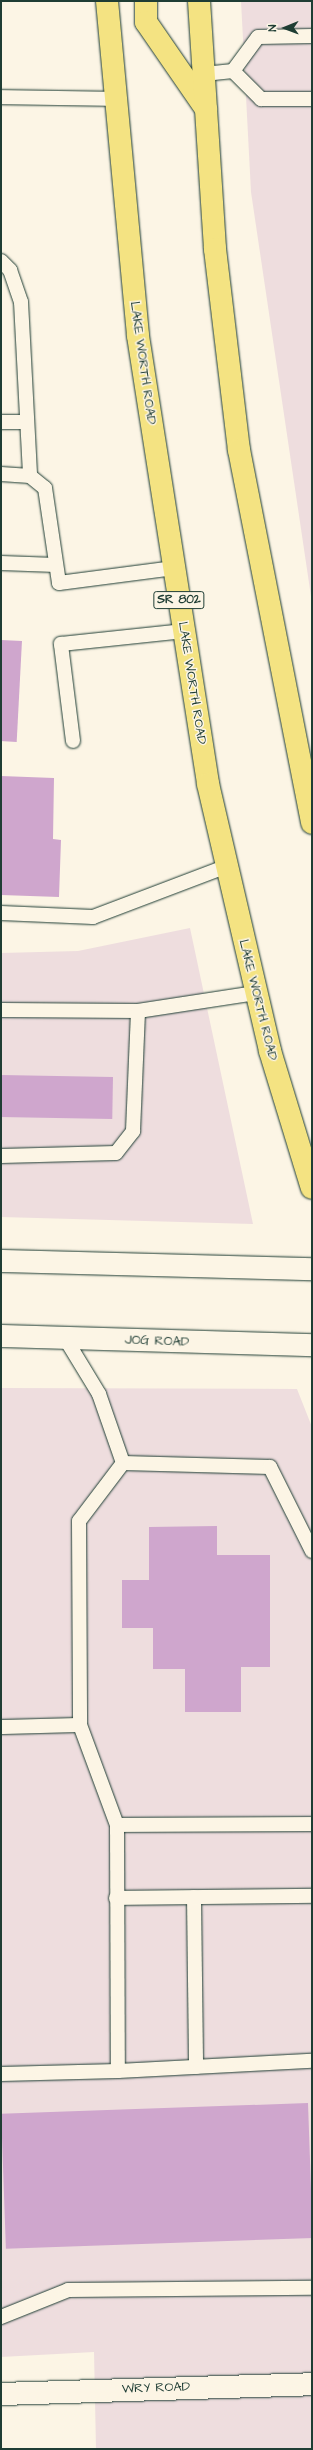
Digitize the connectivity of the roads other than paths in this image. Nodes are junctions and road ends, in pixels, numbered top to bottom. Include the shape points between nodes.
1 (107, 1) edge
2 (146, 1) edge
3 (199, 1) edge
4 (312, 36) edge
5 (233, 71) junction
6 (204, 74) junction
7 (1, 97) edge
8 (115, 99) junction
9 (312, 99) edge
10 (206, 110) junction
11 (1, 261) edge
12 (1, 422) edge
13 (28, 422) junction
14 (1, 474) edge
15 (30, 476) junction
16 (1, 563) edge
17 (56, 565) junction
18 (174, 568) junction
19 (184, 631) junction
20 (73, 741) dead end
21 (312, 823) edge
22 (227, 866) junction
23 (1, 913) edge
24 (256, 993) junction
25 (1, 1010) edge
26 (138, 1011) junction
27 (1, 1156) edge
28 (312, 1188) edge
29 (1, 1261) edge
30 (312, 1269) edge
31 (1, 1336) edge
32 (65, 1338) junction
33 (312, 1345) edge
34 (123, 1463) junction
35 (312, 1551) edge
36 (80, 1725) junction
37 (1, 1727) edge
38 (312, 1824) edge
39 (117, 1825) junction
40 (312, 1896) edge
41 (194, 1897) junction
42 (116, 1898) junction
43 (312, 2061) edge
44 (196, 2067) junction
45 (118, 2071) junction
46 (1, 2074) edge
47 (312, 2288) edge
48 (1, 2317) edge
49 (312, 2384) edge
50 (1, 2394) edge

1 - 8 main road, LAKE WORTH ROAD / SR 802
2 - 10 main road via 146,22
3 - 6 main road
4 - 5 lane via 258,37
5 - 6 lane
5 - 9 lane via 262,99
6 - 10 main road
7 - 8 lane
8 - 18 main road, LAKE WORTH ROAD / SR 802 via 138,336
10 - 21 main road via 215,249 239,450
11 - 13 lane via 10,270 21,302
12 - 13 lane
13 - 15 lane
14 - 15 lane
15 - 17 lane via 45,488
16 - 17 lane
17 - 18 lane via 59,583
18 - 19 main road, LAKE WORTH ROAD / SR 802
19 - 20 lane via 62,644
19 - 22 main road, LAKE WORTH ROAD / SR 802 via 208,784
22 - 23 lane via 93,916
22 - 24 main road, LAKE WORTH ROAD / SR 802
24 - 26 lane
24 - 28 main road, LAKE WORTH ROAD / SR 802 via 270,1051
25 - 26 lane
26 - 27 lane via 133,1131 116,1153
29 - 30 main road
31 - 32 main road, JOG ROAD
32 - 33 main road, JOG ROAD
32 - 34 lane via 99,1394
34 - 35 lane via 270,1466
34 - 36 lane via 79,1521
36 - 37 lane
36 - 39 lane
38 - 39 lane
39 - 42 lane
40 - 41 lane
41 - 42 lane
41 - 44 lane
42 - 45 lane
43 - 44 lane
44 - 45 lane
45 - 46 lane
47 - 48 lane via 68,2290
49 - 50 main road, WRY ROAD

